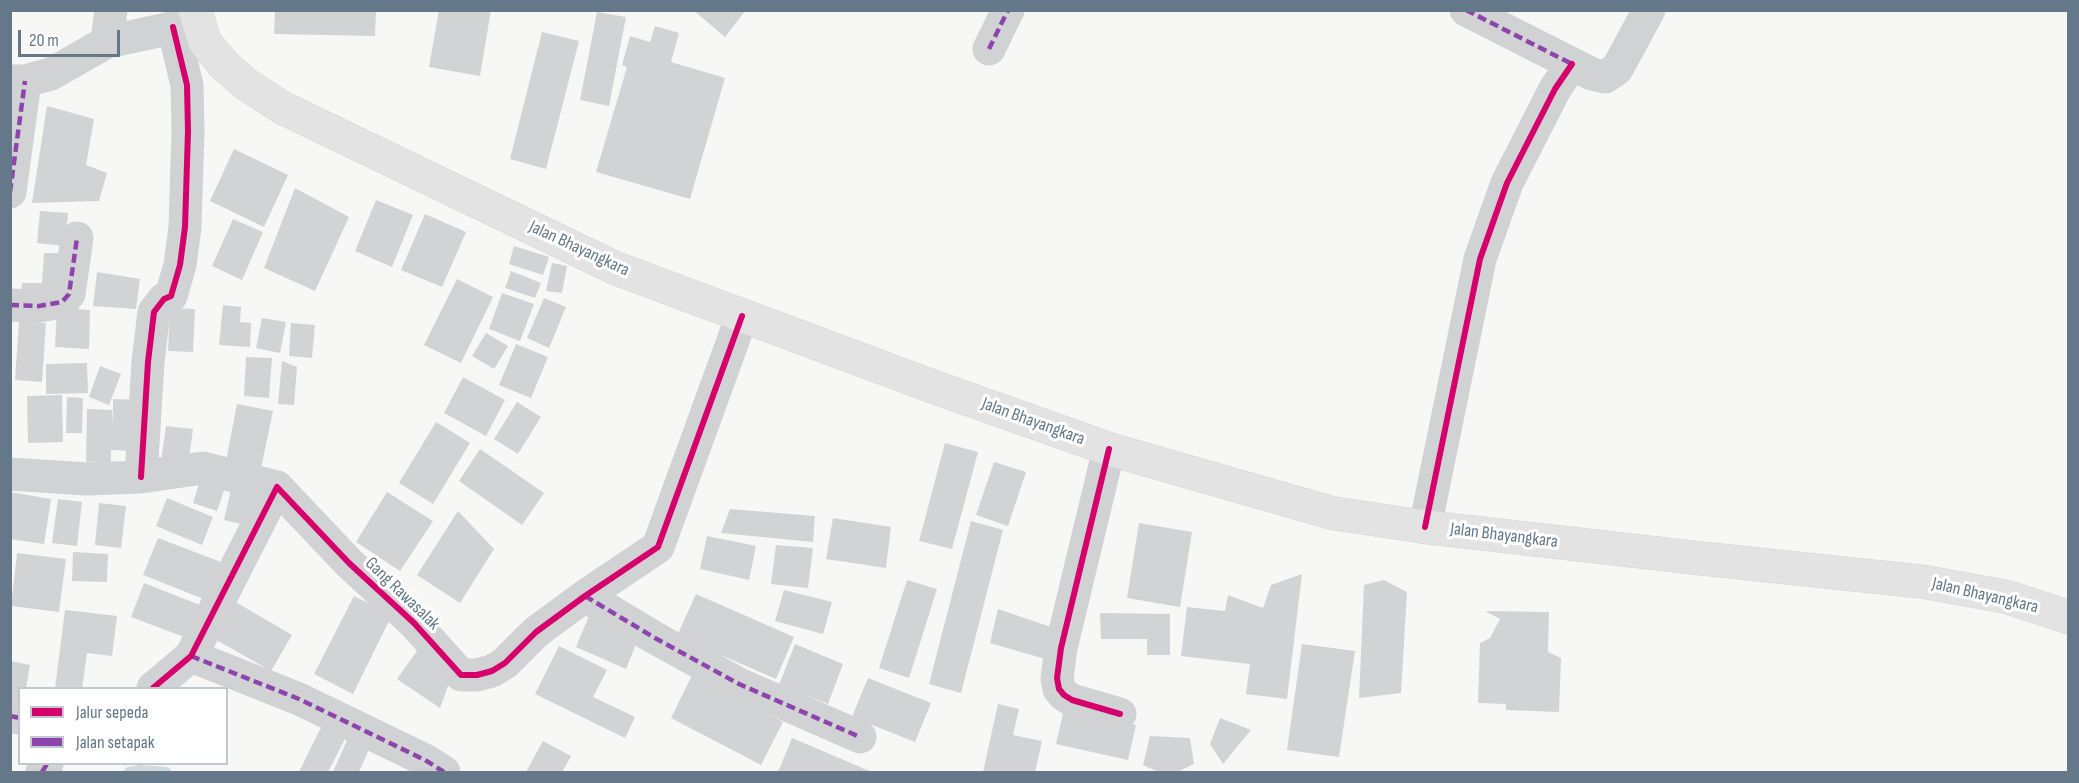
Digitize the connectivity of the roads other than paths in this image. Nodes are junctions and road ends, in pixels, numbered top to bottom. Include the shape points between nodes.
1 (1008, 10) edge
2 (1466, 10) edge
3 (1649, 10) edge
4 (189, 20) edge
5 (109, 26) edge
6 (989, 49) dead end
7 (1572, 64) junction
8 (18, 81) edge
9 (10, 192) edge
10 (77, 238) dead end
11 (10, 305) edge
12 (742, 316) junction
13 (1109, 449) junction
14 (10, 474) edge
15 (141, 477) junction
16 (277, 487) junction
17 (1425, 527) junction
18 (585, 596) junction
19 (2068, 617) edge
20 (190, 656) junction
21 (154, 687) edge
22 (1120, 714) dead end
23 (860, 737) dead end
24 (444, 772) edge

1 - 6 street
2 - 7 street
3 - 7 street via 1610,75 1599,76
4 - 5 street via 136,37
4 - 12 highway, Jalan Bhayangkara via 224,65 283,108 615,268
4 - 15 street via 182,60 188,131 185,227 171,296 154,312
5 - 8 street via 51,74
7 - 17 street via 1507,183 1480,259
8 - 9 street
10 - 11 street via 69,294 62,302
12 - 13 highway, Jalan Bhayangkara
12 - 18 street, Gang Rawasalak via 658,547
13 - 17 highway, Jalan Bhayangkara via 1332,513
13 - 22 street via 1057,678 1059,689 1072,700
14 - 15 street
15 - 16 street via 203,468
16 - 18 street, Gang Rawasalak via 461,675 492,671 505,663 536,632
16 - 20 street
17 - 19 highway, Jalan Bhayangkara via 1924,582 2007,597
18 - 23 street via 739,684
20 - 21 street
20 - 24 street via 299,699

